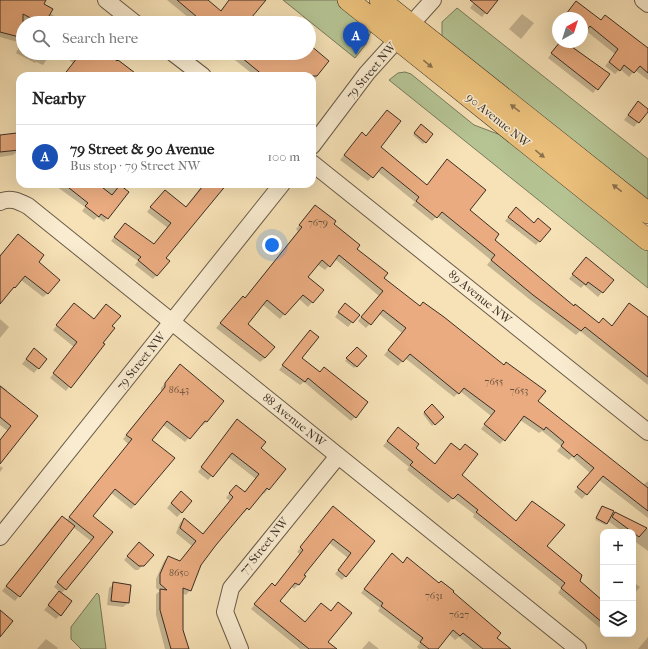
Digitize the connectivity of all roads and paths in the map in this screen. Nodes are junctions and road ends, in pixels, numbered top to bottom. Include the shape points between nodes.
1 (106, 0) edge
2 (348, 0) edge
3 (380, 0) edge
4 (433, 0) edge
5 (643, 0) edge
6 (648, 4) edge
7 (126, 16) edge
8 (404, 32) junction
9 (182, 60) edge
10 (197, 72) edge
11 (316, 141) edge
12 (316, 166) edge
13 (279, 188) edge
14 (3, 201) edge
15 (648, 212) edge
16 (648, 240) edge
17 (172, 322) junction
18 (648, 432) edge
19 (338, 456) junction
20 (0, 537) edge
21 (240, 648) edge
22 (578, 649) edge

1 - 7 street
2 - 8 main road, 90 Avenue NW
3 - 8 main road, 90 Avenue NW
4 - 8 street, 79 Street NW
5 - 6 street
8 - 11 street, 79 Street NW via 366,73
15 -> 8 main road, 90 Avenue NW
8 -> 16 main road, 90 Avenue NW
9 - 10 street
12 - 18 street, 89 Avenue NW
13 - 17 street, 79 Street NW
14 - 17 street, 88 Avenue NW via 16,200 28,206
17 - 19 street, 88 Avenue NW
17 - 20 street, 79 Street NW
19 - 21 street, 77 Street NW via 231,588 225,612
19 - 22 street, 88 Avenue NW

